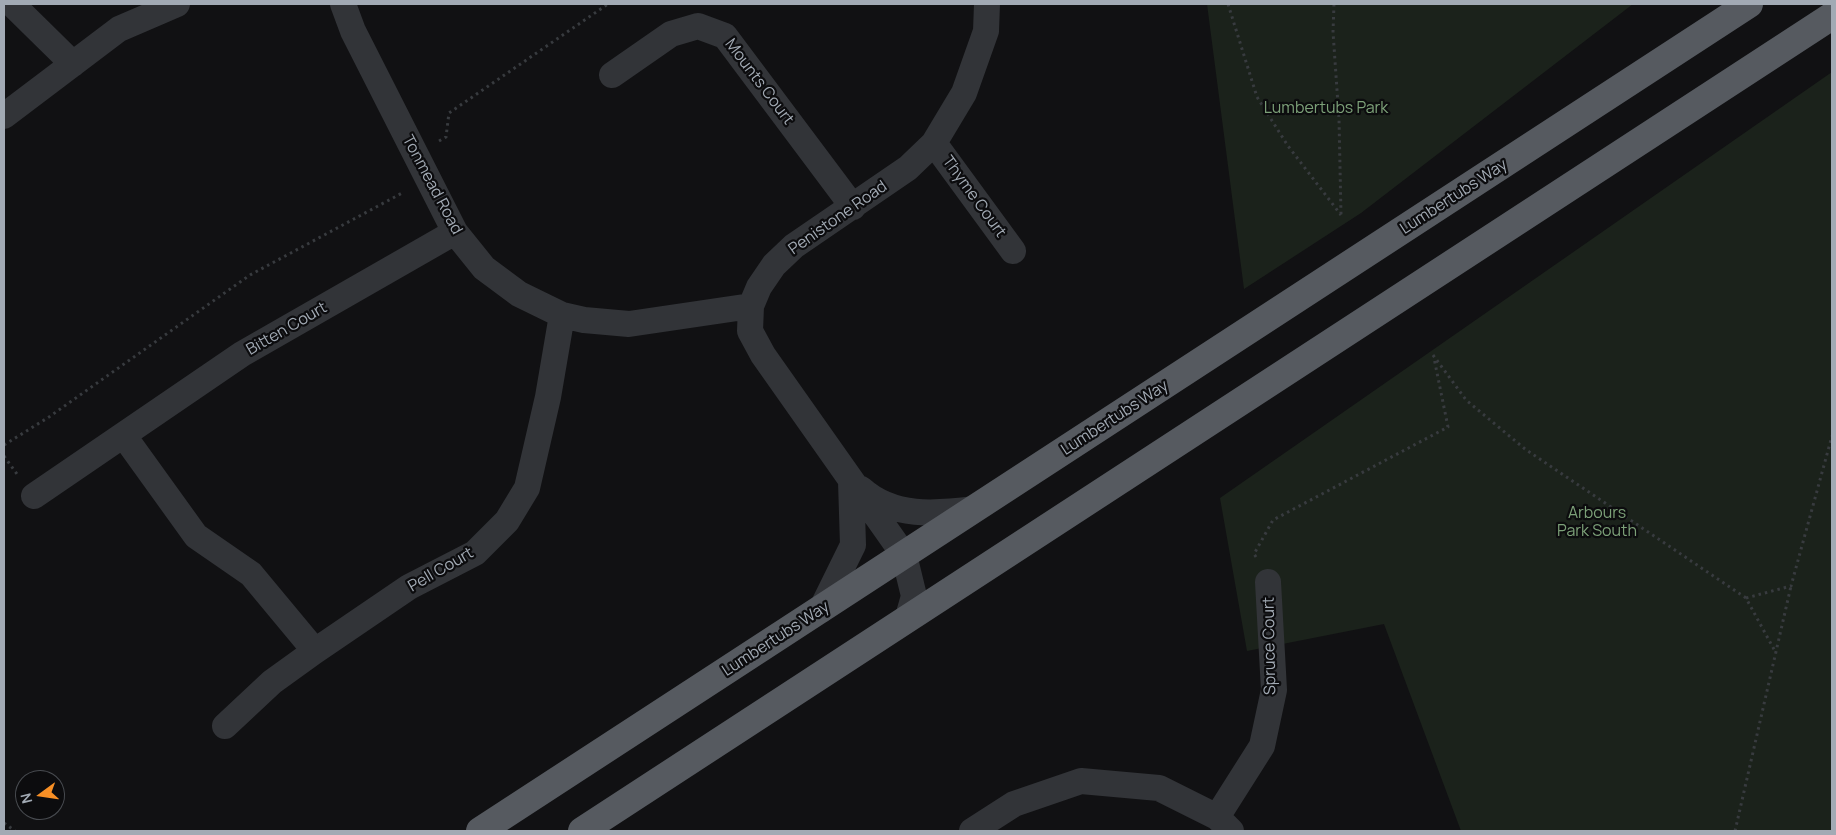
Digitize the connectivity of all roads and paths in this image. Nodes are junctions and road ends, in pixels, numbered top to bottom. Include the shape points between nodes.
1 (12, 4) edge
2 (177, 4) edge
3 (343, 4) edge
4 (608, 4) edge
5 (987, 4) edge
6 (1228, 4) edge
7 (1334, 4) edge
8 (1749, 4) edge
9 (1832, 16) edge
10 (73, 64) junction
11 (612, 75) dead end
12 (4, 116) edge
13 (934, 143) junction
14 (416, 157) junction
15 (428, 180) junction
16 (853, 207) junction
17 (456, 232) junction
18 (1013, 251) dead end
19 (751, 306) junction
20 (562, 315) junction
21 (124, 436) junction
22 (1832, 436) edge
23 (4, 445) edge
24 (851, 481) junction
25 (34, 496) dead end
26 (975, 509) junction
27 (904, 555) junction
28 (1268, 582) joint
29 (1791, 586) junction
30 (1746, 598) junction
31 (820, 610) junction
32 (908, 618) junction
33 (315, 651) junction
34 (1776, 653) junction
35 (225, 726) dead end
36 (4, 823) edge
37 (1224, 824) edge
38 (15, 831) edge
39 (480, 831) edge
40 (582, 831) edge
41 (972, 831) edge
42 (1735, 831) edge

1 - 10 street
2 - 10 street via 119,29
3 - 14 street, Tonmead Road via 353,31
4 - 14 path via 449,113 446,136
5 - 13 street, Penistone Road via 986,31 964,93
6 - 7 path via 1257,98 1288,146 1341,215
8 - 26 highway, Lumbertubs Way
9 - 32 highway
10 - 12 street
11 - 16 street, Mounts Court via 671,34 698,26 725,36
13 - 16 street, Penistone Road via 908,168
13 - 18 street, Thyme Court
14 - 15 street, Tonmead Road
15 - 17 street, Tonmead Road
15 - 23 path via 250,275 49,417
16 - 19 street, Penistone Road via 794,246 774,265
17 - 20 street, Tonmead Road via 484,268 518,294
17 - 21 street, Bitten Court via 242,354
19 - 20 street, Tonmead Road via 629,324
19 - 24 street, Penistone Road via 750,331 763,355
20 - 33 street, Pell Court via 548,397 527,488 507,521 475,553 409,587
21 - 25 street, Bitten Court
21 - 33 street via 196,536 250,574
22 - 29 path
24 - 26 street via 872,499 906,512 940,514
24 - 27 street, Penistone Road
24 - 31 street via 853,545
26 - 27 highway, Lumbertubs Way
27 - 31 highway, Lumbertubs Way
27 - 32 street via 914,596
28 - 30 path via 1254,554 1273,520 1448,427 1433,355 1466,400 1525,449
28 - 37 street, Spruce Court via 1274,690 1262,746
29 - 30 path
29 - 34 path
30 - 34 path
31 - 39 highway, Lumbertubs Way
32 - 40 highway
33 - 35 street, Pell Court via 272,682
34 - 42 path
36 - 38 path
37 - 41 street via 1159,788 1081,781 1014,804

